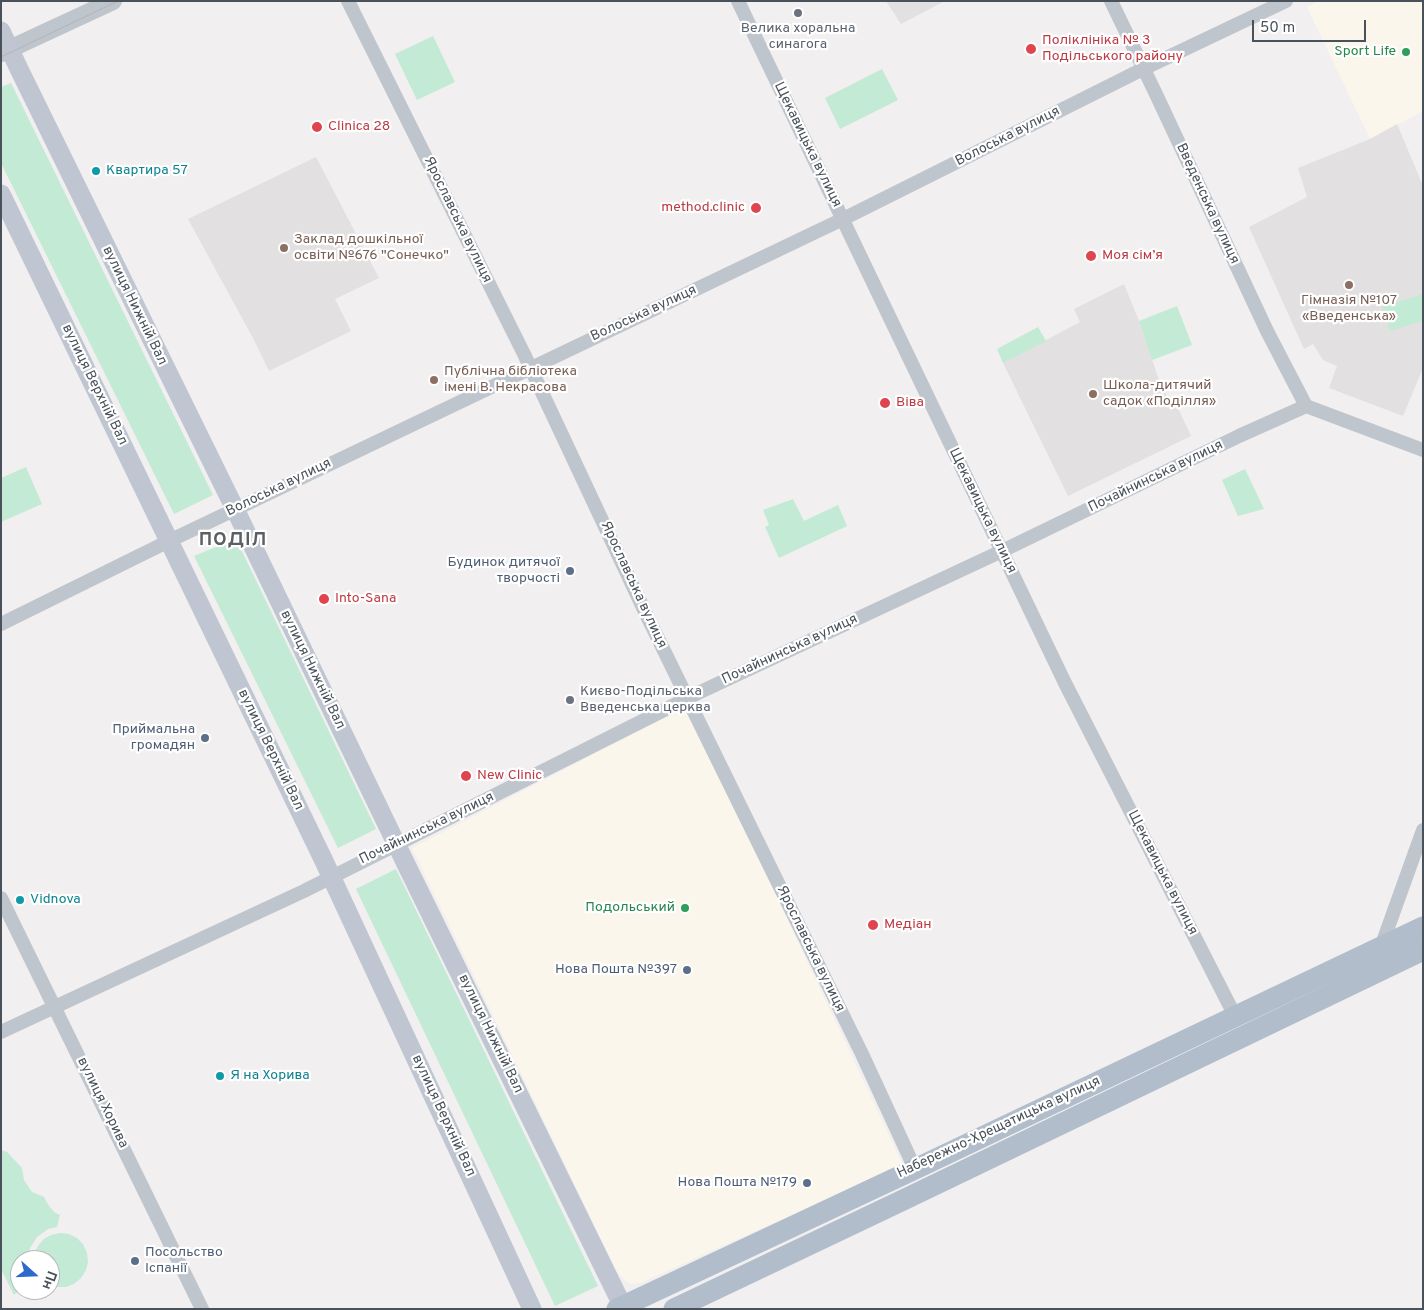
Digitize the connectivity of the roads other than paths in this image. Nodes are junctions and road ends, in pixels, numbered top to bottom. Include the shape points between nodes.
1 (112, 1) edge
2 (348, 1) edge
3 (738, 1) edge
4 (1111, 1) edge
5 (1286, 1) edge
6 (1, 30) edge
7 (6, 51) edge
8 (1143, 69) junction
9 (1, 194) edge
10 (843, 219) junction
11 (530, 367) junction
12 (1306, 406) junction
13 (1423, 450) edge
14 (235, 510) junction
15 (169, 541) junction
16 (1002, 551) junction
17 (1, 624) edge
18 (687, 698) junction
19 (1423, 830) edge
20 (397, 845) junction
21 (331, 877) junction
22 (1, 898) edge
23 (1423, 927) edge
24 (1381, 946) junction
25 (1423, 950) edge
26 (54, 1007) junction
27 (1234, 1016) junction
28 (1, 1032) edge
29 (915, 1169) junction
30 (622, 1308) edge
31 (202, 1309) edge
32 (532, 1309) edge
33 (674, 1309) edge

1 - 7 street
2 - 11 street, Ярославська вулиця
3 - 10 street, Щекавицька вулиця
4 - 8 street, Введенська вулиця
5 - 8 street, Волоська вулиця
6 - 7 main road, вулиця Нижній Вал
7 - 14 main road, вулиця Нижній Вал
8 - 10 street, Волоська вулиця
8 - 12 street, Введенська вулиця
9 - 15 main road, вулиця Верхній Вал
10 - 11 street, Волоська вулиця
10 - 16 street, Щекавицька вулиця
11 - 14 street, Волоська вулиця
11 - 18 street, Ярославська вулиця
12 - 13 street
12 - 16 street, Почайнинська вулиця
14 - 15 street, Волоська вулиця
14 - 20 main road, вулиця Нижній Вал
15 - 17 street, Волоська вулиця
15 - 21 main road, вулиця Верхній Вал
16 - 18 street, Почайнинська вулиця
16 - 27 street, Щекавицька вулиця via 1065,684
18 - 20 street, Почайнинська вулиця
18 - 29 street, Ярославська вулиця
19 - 24 street
20 - 21 street, Почайнинська вулиця
20 - 30 main road, вулиця Нижній Вал
21 - 26 street, Почайнинська вулиця
21 - 32 main road, вулиця Верхній Вал
22 - 26 street, вулиця Хорива
23 - 24 main road, Набережно-Хрещатицька вулиця
24 - 27 main road, Набережно-Хрещатицька вулиця
25 - 33 main road, Набережно-Хрещатицька вулиця
26 - 28 street, Почайнинська вулиця
26 - 31 street, вулиця Хорива
27 - 29 main road, Набережно-Хрещатицька вулиця
29 - 30 main road, Набережно-Хрещатицька вулиця

